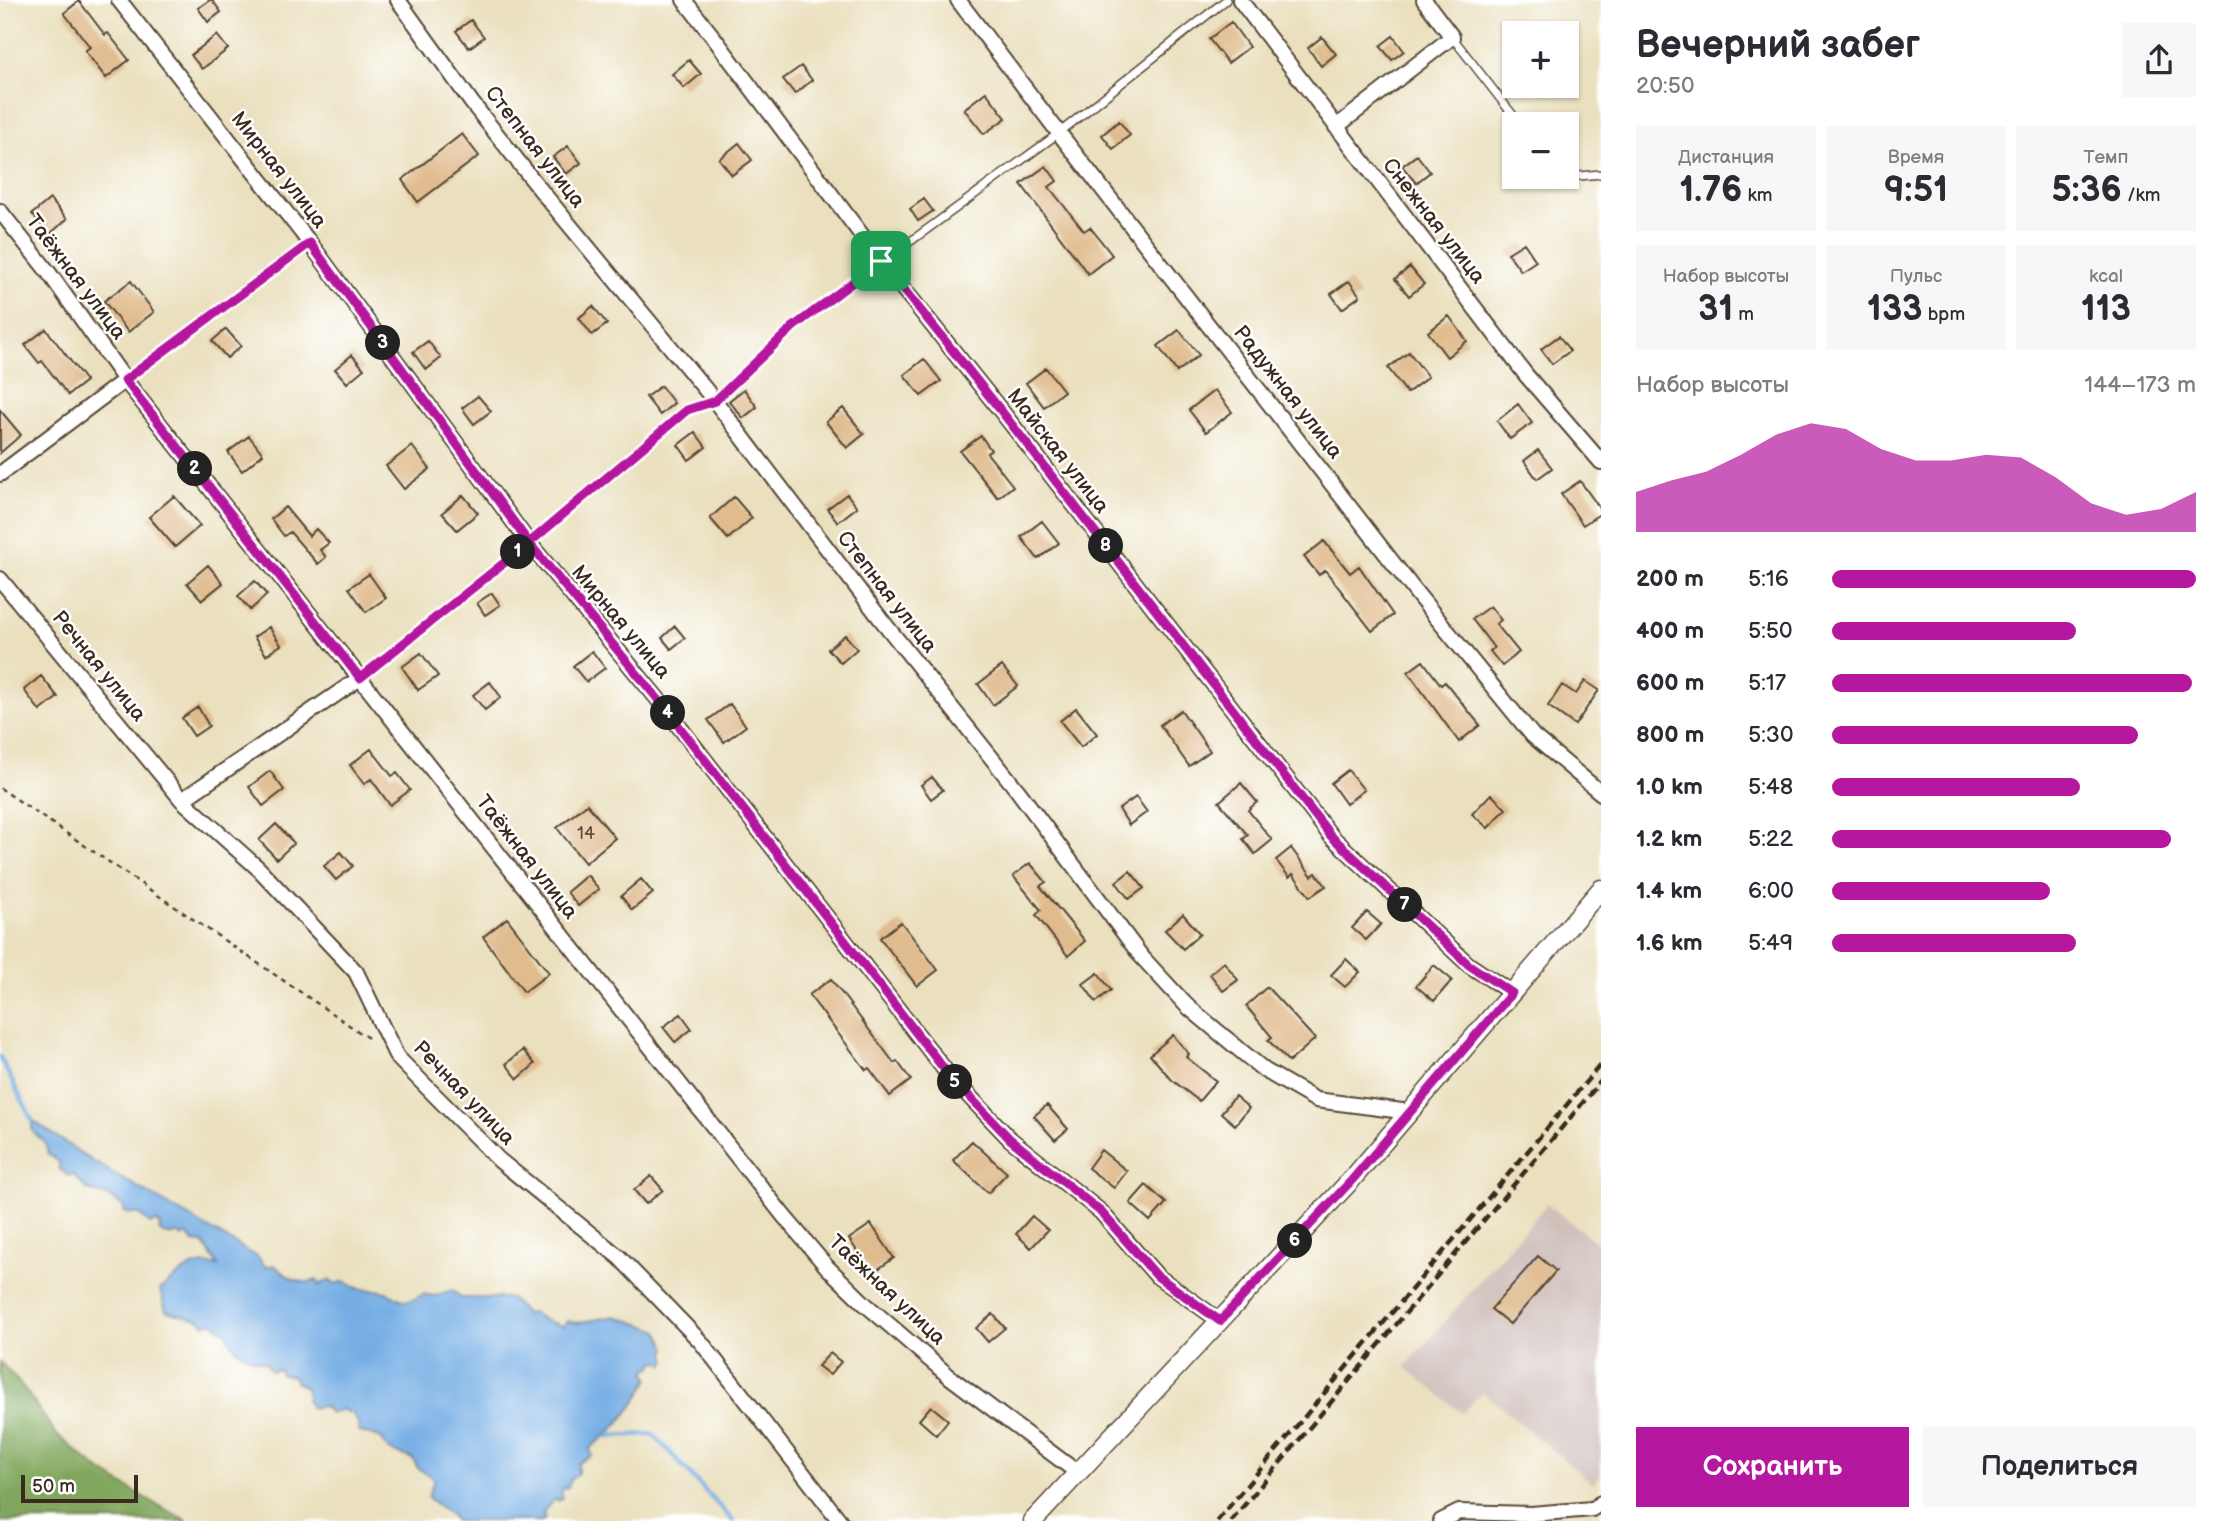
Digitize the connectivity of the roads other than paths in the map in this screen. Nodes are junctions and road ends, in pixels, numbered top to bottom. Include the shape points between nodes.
1 (119, 0) edge
2 (398, 0) edge
3 (684, 0) edge
4 (958, 0) edge
5 (1226, 0) edge
6 (1240, 0) edge
7 (1424, 0) edge
8 (1452, 37) junction
9 (1511, 112) edge
10 (1336, 127) junction
11 (1059, 132) junction
12 (1601, 174) edge
13 (1579, 176) edge
14 (0, 211) edge
15 (310, 243) junction
16 (881, 261) junction
17 (125, 380) junction
18 (715, 401) junction
19 (1601, 461) edge
20 (0, 474) edge
21 (529, 543) junction
22 (0, 579) edge
23 (360, 678) junction
24 (1601, 793) edge
25 (182, 800) junction
26 (1601, 889) edge
27 (1512, 993) junction
28 (1410, 1112) junction
29 (1220, 1321) junction
30 (1078, 1473) junction
31 (1601, 1503) edge
32 (1530, 1517) edge
33 (840, 1521) edge
34 (1033, 1521) edge
35 (1441, 1521) edge

1 - 15 street, Мирная улица
2 - 18 street, Степная улица via 543,193
3 - 16 street, Майская улица
4 - 11 street, Радужная улица
5 - 11 lane
6 - 10 street, Снежная улица
7 - 8 street
8 - 9 lane
8 - 10 street
10 - 19 street, Снежная улица via 1526,374
11 - 16 lane
11 - 24 street, Радужная улица via 1533,736
12 - 13 lane
14 - 17 street, Таёжная улица
15 - 17 lane
15 - 21 street, Мирная улица
16 - 18 lane via 793,327
16 - 27 street, Майская улица via 1331,836 1469,965
17 - 20 street
17 - 23 street, Таёжная улица
18 - 21 lane via 687,410
18 - 28 street, Степная улица via 1141,956 1188,1006 1264,1070 1316,1100
21 - 23 lane
21 - 29 street, Мирная улица via 657,698 948,1074 1010,1139 1101,1212 1157,1276
22 - 25 street, Речная улица
23 - 25 street
23 - 30 street, Таёжная улица via 827,1267 950,1377
25 - 33 street, Речная улица via 259,869 356,972 397,1057 499,1160 619,1256 701,1342
26 - 27 street
27 - 28 street
28 - 29 street
29 - 30 street
30 - 34 street
31 - 32 street via 1592,1509
32 - 35 street via 1459,1512

